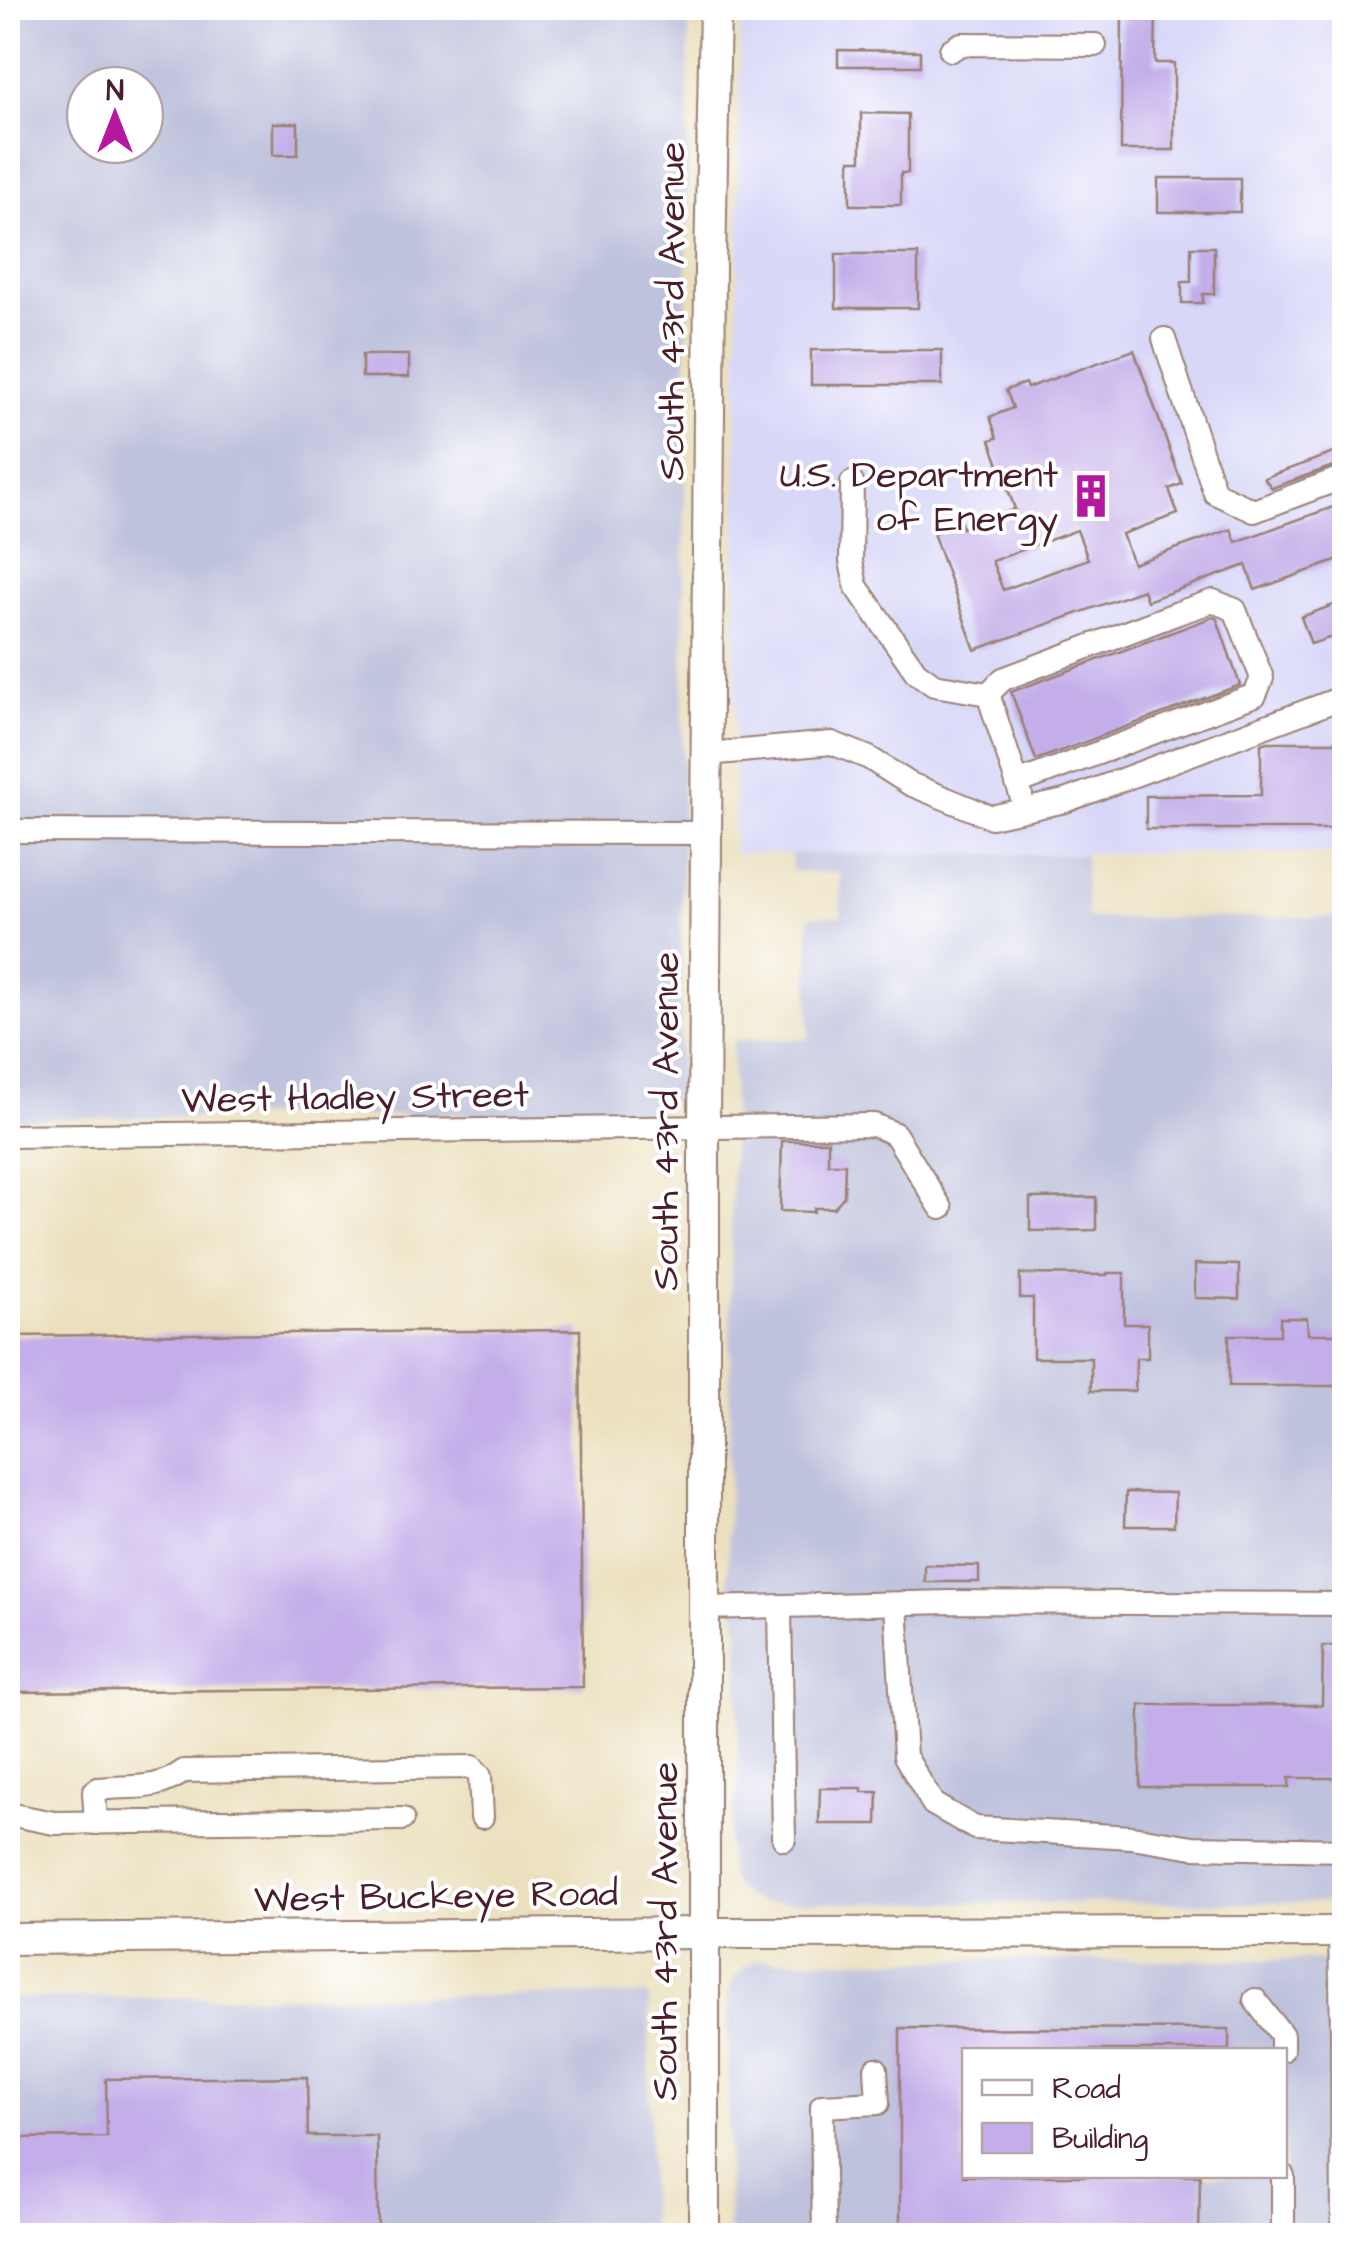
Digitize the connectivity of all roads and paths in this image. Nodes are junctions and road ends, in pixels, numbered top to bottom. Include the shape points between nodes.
1 (714, 8) edge
2 (1095, 45) dead end
3 (951, 50) dead end
4 (1164, 339) dead end
5 (1344, 477) edge
6 (852, 483) dead end
7 (988, 694) junction
8 (1344, 697) edge
9 (707, 754) junction
10 (1017, 783) junction
11 (1026, 809) junction
12 (8, 831) edge
13 (706, 833) junction
14 (704, 1126) junction
15 (8, 1136) edge
16 (941, 1208) dead end
17 (896, 1604) junction
18 (1344, 1604) edge
19 (704, 1608) junction
20 (780, 1608) junction
21 (8, 1814) edge
22 (482, 1816) dead end
23 (402, 1819) dead end
24 (96, 1822) junction
25 (784, 1839) dead end
26 (1344, 1850) edge
27 (704, 1932) junction
28 (1342, 1932) edge
29 (8, 1939) edge
30 (1254, 2000) dead end
31 (1343, 2033) edge
32 (1282, 2048) edge
33 (876, 2069) dead end
34 (1283, 2178) edge
35 (704, 2236) edge
36 (824, 2236) edge
37 (1283, 2236) edge
38 (1342, 2236) edge

1 - 9 main road, South 43rd Avenue
2 - 3 street via 960,44
4 - 5 street via 1215,493 1254,510
6 - 7 street via 850,561 856,586 916,672 934,685
7 - 10 street
7 - 10 street via 1003,678 1214,602 1234,610 1262,678 1254,695
8 - 11 street
9 - 11 street via 832,743 992,817
9 - 13 main road, South 43rd Avenue
10 - 11 street
12 - 13 street
13 - 14 main road, South 43rd Avenue
14 - 15 street, West Hadley Street
14 - 16 street, West Hadley Street via 874,1125 895,1134
14 - 19 main road, South 43rd Avenue
17 - 18 street
17 - 20 street
17 - 26 street via 906,1756 933,1804 974,1828 1132,1836 1193,1847
19 - 20 street
19 - 27 main road, South 43rd Avenue
20 - 25 street
21 - 24 street
22 - 24 street via 480,1776 472,1767 184,1772 159,1786 98,1789
23 - 24 street
27 - 28 main road, West Buckeye Road
27 - 29 main road, West Buckeye Road
27 - 35 main road, South 43rd Avenue
28 - 31 street
30 - 32 street via 1282,2035
31 - 38 street
33 - 36 street via 878,2103 822,2106
34 - 37 street

